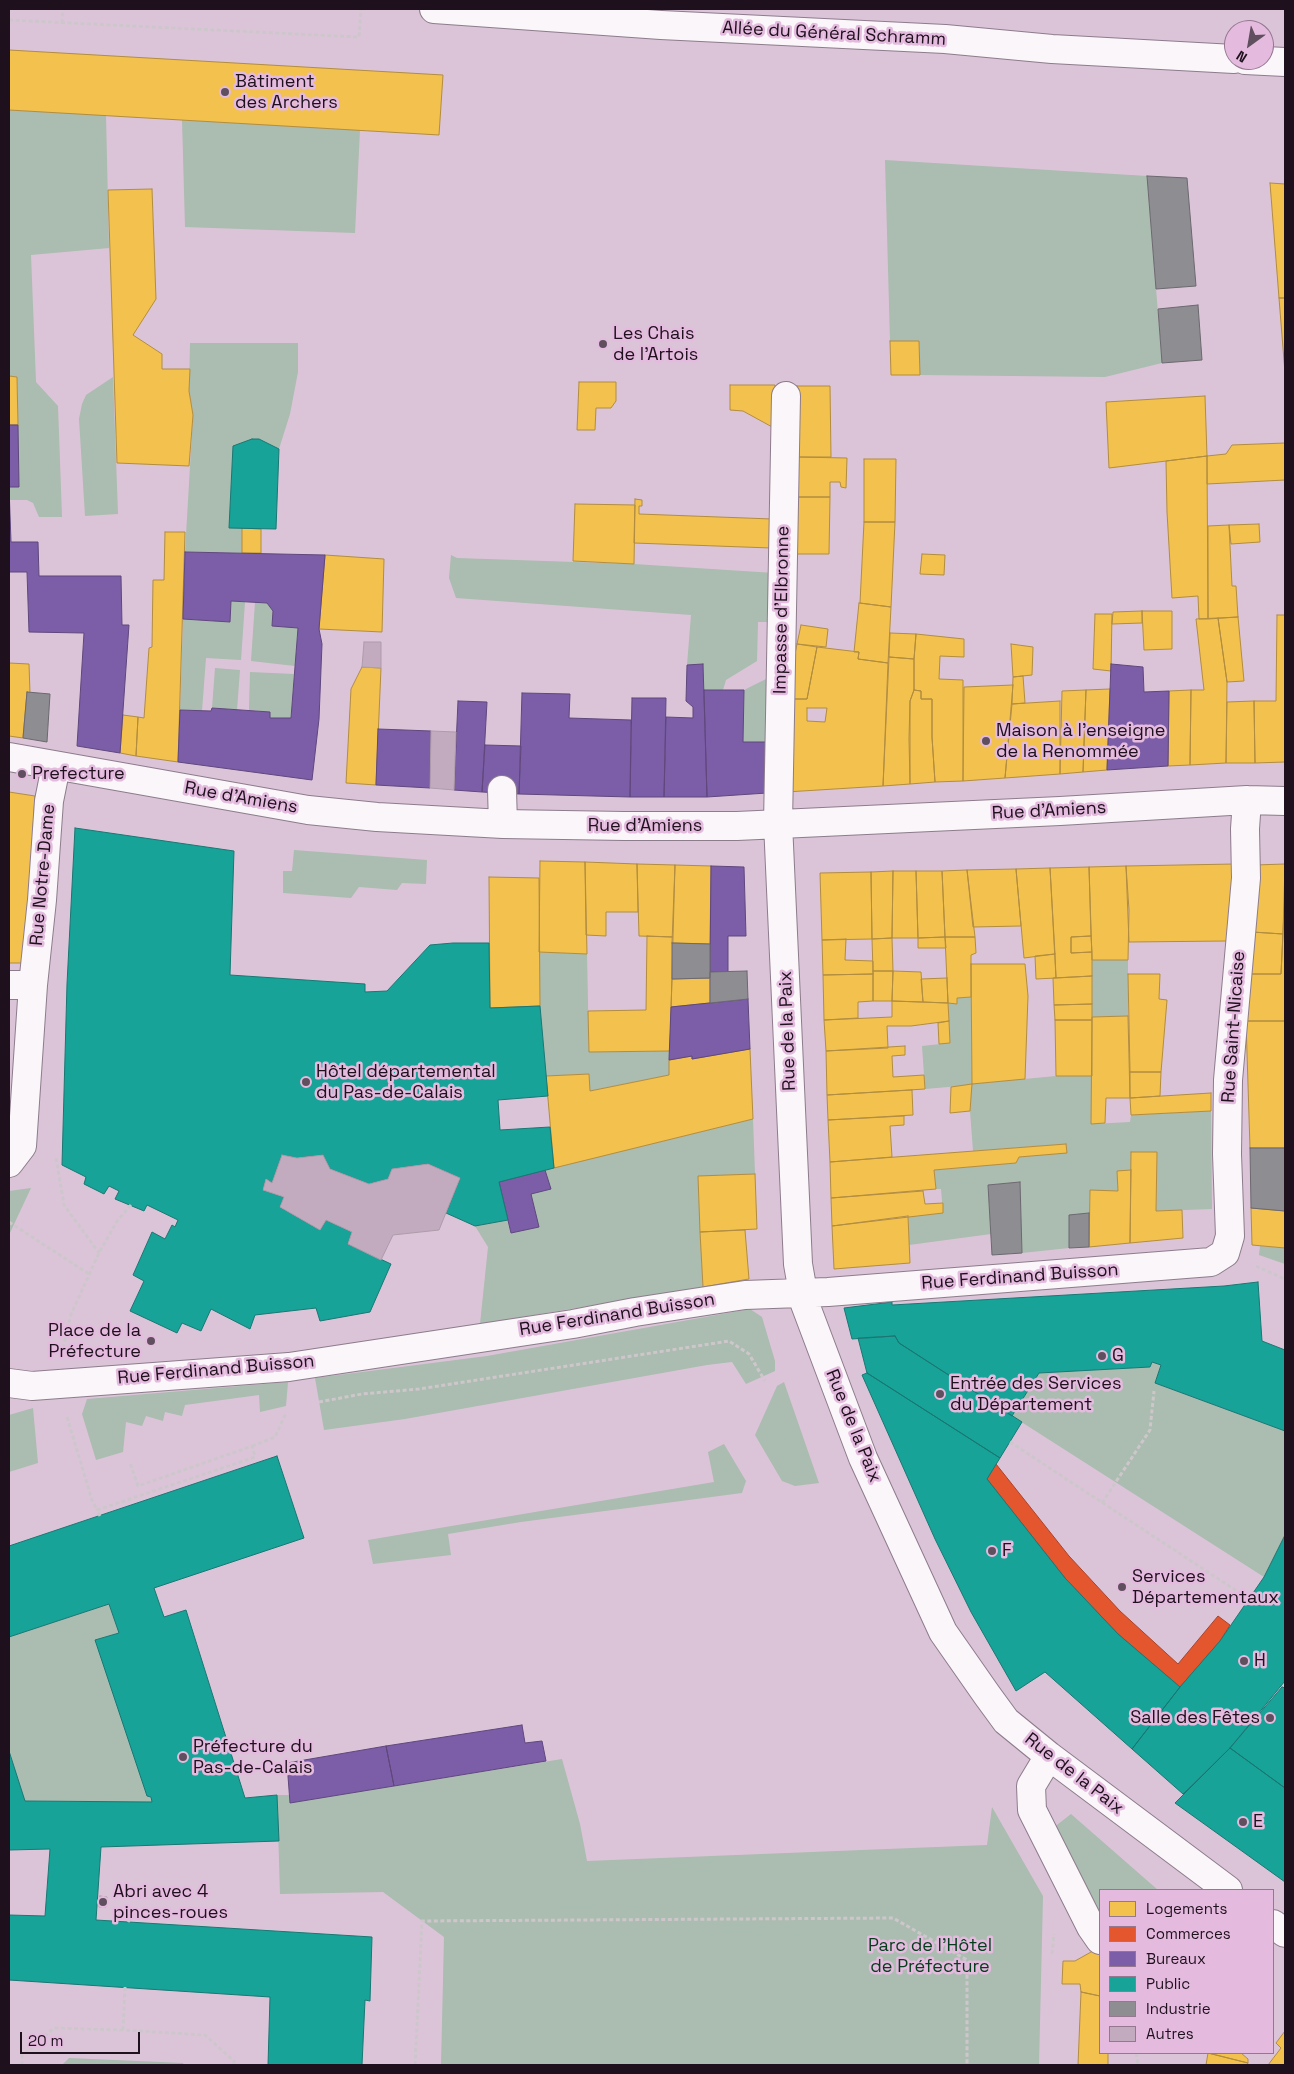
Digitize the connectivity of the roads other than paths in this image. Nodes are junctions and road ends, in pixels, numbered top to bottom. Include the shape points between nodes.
1 (434, 9) edge
2 (1224, 58) edge
3 (786, 396) dead end
4 (9, 757) edge
5 (56, 766) junction
6 (502, 790) dead end
7 (1247, 800) junction
8 (1285, 801) edge
9 (778, 823) junction
10 (503, 824) junction
11 (21, 985) edge
12 (9, 1163) edge
13 (1225, 1253) joint
14 (803, 1292) junction
15 (9, 1383) edge
16 (1049, 1756) junction
17 (1227, 1889) edge
18 (1274, 1925) edge
19 (1285, 1933) edge
20 (1099, 1938) edge

1 - 2 street, Allée du Général Schramm
3 - 9 street, Impasse d'Elbronne
4 - 5 street, Rue d'Amiens
5 - 10 street, Rue d'Amiens via 308,810
5 - 11 street, Rue Notre-Dame via 49,801 42,900
6 - 10 street
7 - 8 street, Rue d'Amiens
7 - 9 street, Rue d'Amiens
7 - 13 street, Rue Saint-Nicaise via 1246,878 1228,1080 1226,1154 1230,1236
9 - 10 street, Rue d'Amiens via 643,826
9 - 14 street, Rue de la Paix via 798,1264
11 - 12 street, Rue Notre-Dame via 22,1146
13 - 14 street, Rue Ferdinand Buisson via 1211,1262
14 - 15 street, Rue Ferdinand Buisson via 745,1294 289,1367 32,1386
14 - 16 street, Rue de la Paix via 811,1322 863,1458 943,1632 1006,1721
16 - 17 street, Rue de la Paix
16 - 20 street via 1031,1786 1032,1810
18 - 19 street

